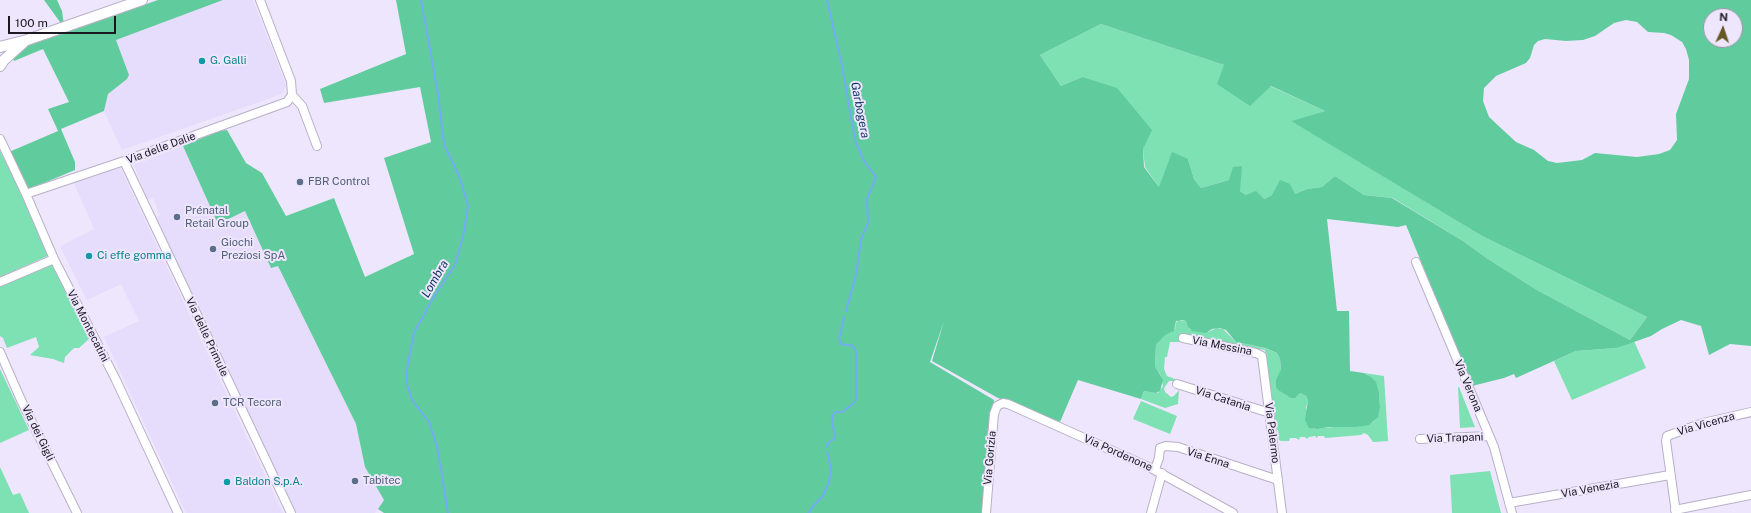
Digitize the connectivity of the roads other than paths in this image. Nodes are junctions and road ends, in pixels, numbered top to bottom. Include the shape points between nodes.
1 (142, 0) edge
2 (260, 0) edge
3 (27, 40) junction
4 (0, 47) edge
5 (0, 66) edge
6 (292, 95) junction
7 (0, 139) edge
8 (317, 146) dead end
9 (124, 161) junction
10 (26, 194) junction
11 (54, 259) junction
12 (1416, 262) dead end
13 (0, 282) edge
14 (1183, 338) dead end
15 (0, 352) edge
16 (1261, 354) joint
17 (1177, 384) dead end
18 (999, 404) joint
19 (1751, 412) edge
20 (1270, 413) junction
21 (1490, 436) junction
22 (1420, 439) dead end
23 (1158, 471) junction
24 (1670, 475) junction
25 (1278, 480) junction
26 (1751, 495) edge
27 (1509, 503) junction
28 (1675, 512) edge
29 (77, 513) edge
30 (178, 513) edge
31 (291, 513) edge
32 (986, 513) edge
33 (1151, 513) edge
34 (1233, 513) edge
35 (1282, 513) edge
36 (1512, 513) edge

1 - 3 street
2 - 6 street via 291,81
3 - 4 street
3 - 5 street
6 - 8 street via 302,106
6 - 9 street, Via delle Dalie via 284,104
7 - 10 street, Via Montecatini
9 - 10 street, Via delle Dalie
9 - 31 street, Via delle Primule
10 - 11 street, Via Montecatini
11 - 13 street
11 - 30 street, Via Montecatini via 116,380
12 - 21 street, Via Verona
14 - 16 street, Via Messina
15 - 29 street, Via dei Gigli
16 - 20 street, Via Palermo
17 - 20 street, Via Catania
18 - 23 street, Via Pordenone via 1008,404
18 - 32 street, Via Gorizia via 994,417
19 - 24 street, Via Vicenza via 1703,423 1668,435 1666,440
20 - 25 street, Via Palermo
21 - 22 street, Via Trapani
21 - 27 street, Via Verona
23 - 25 street, Via Enna via 1160,448 1166,446
23 - 33 street
23 - 34 street, Via Pordenone
24 - 27 street, Via Venezia
24 - 28 street, Via Vicenza
25 - 35 street, Via Palermo
26 - 28 street
27 - 36 street, Via Verona

